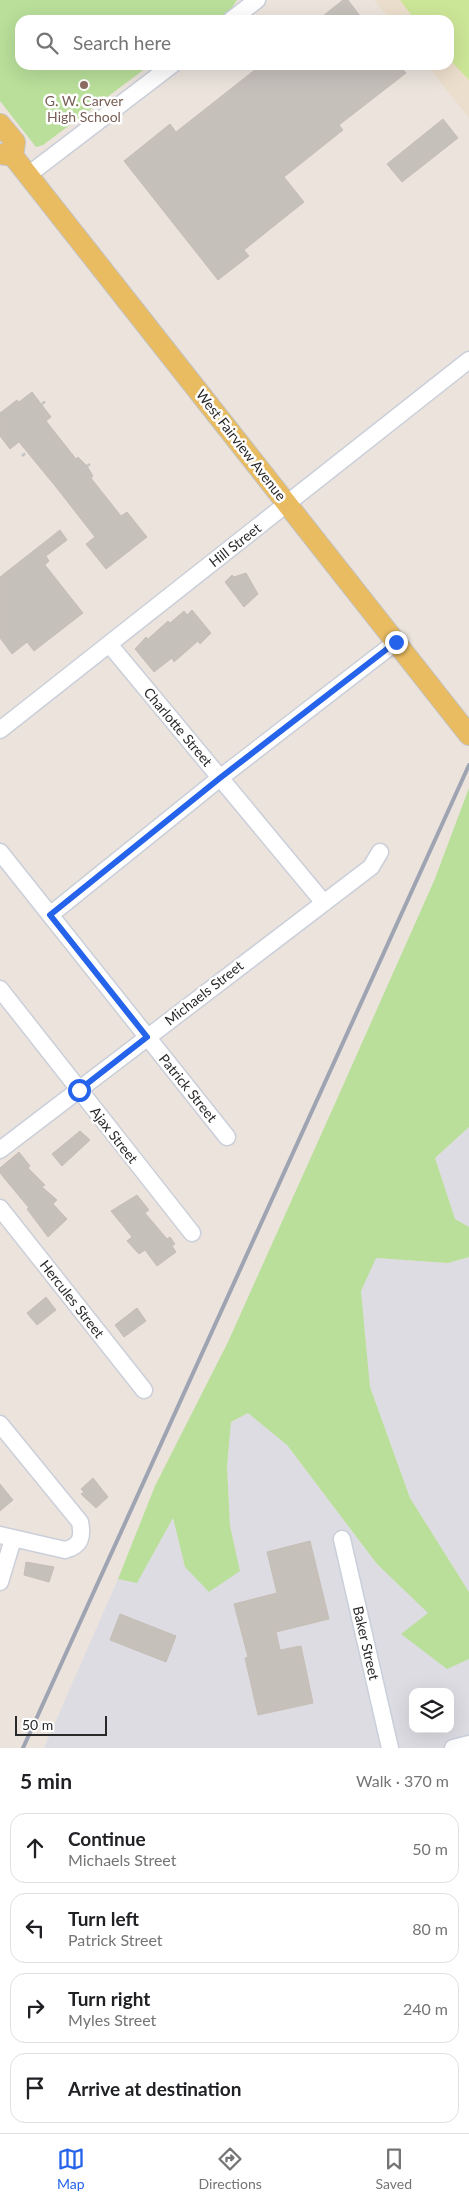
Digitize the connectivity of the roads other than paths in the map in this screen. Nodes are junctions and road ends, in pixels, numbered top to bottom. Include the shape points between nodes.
1 (257, 0) edge
2 (238, 15) edge
3 (165, 70) edge
4 (0, 124) edge
5 (6, 155) edge
6 (28, 175) junction
7 (469, 360) edge
8 (287, 504) junction
9 (396, 642) junction
10 (109, 644) junction
11 (0, 730) edge
12 (469, 735) edge
13 (220, 778) junction
14 (0, 852) edge
15 (380, 852) dead end
16 (324, 903) junction
17 (50, 915) junction
18 (0, 989) edge
19 (147, 1037) junction
20 (79, 1090) junction
21 (227, 1137) dead end
22 (0, 1150) edge
23 (0, 1208) edge
24 (192, 1233) dead end
25 (144, 1390) dead end
26 (0, 1424) edge
27 (7, 1537) edge
28 (342, 1539) dead end
29 (0, 1582) edge
30 (469, 1744) edge
31 (390, 1748) edge
32 (453, 1748) edge

1 - 2 street
3 - 6 street
4 - 5 main road, West Fairview Avenue via 15,142
5 - 6 main road, West Fairview Avenue
6 - 8 main road, West Fairview Avenue
7 - 8 street, Hill Street
8 - 9 main road, West Fairview Avenue
8 - 10 street, Hill Street
9 - 12 main road, West Fairview Avenue
9 - 13 street
10 - 11 street, Hill Street
10 - 13 street, Charlotte Street
13 - 16 street, Charlotte Street
13 - 17 street
14 - 17 street, Patrick Street
15 - 16 street, Michaels Street via 371,867
16 - 19 street, Michaels Street
17 - 19 street, Patrick Street
18 - 20 street, Ajax Street
19 - 20 street, Michaels Street
19 - 21 street, Patrick Street
20 - 22 street, Michaels Street
20 - 24 street, Ajax Street
23 - 25 street, Hercules Street
26 - 27 street via 80,1522 82,1532 79,1543 65,1550
27 - 29 street
28 - 31 street, Baker Street
30 - 32 street

